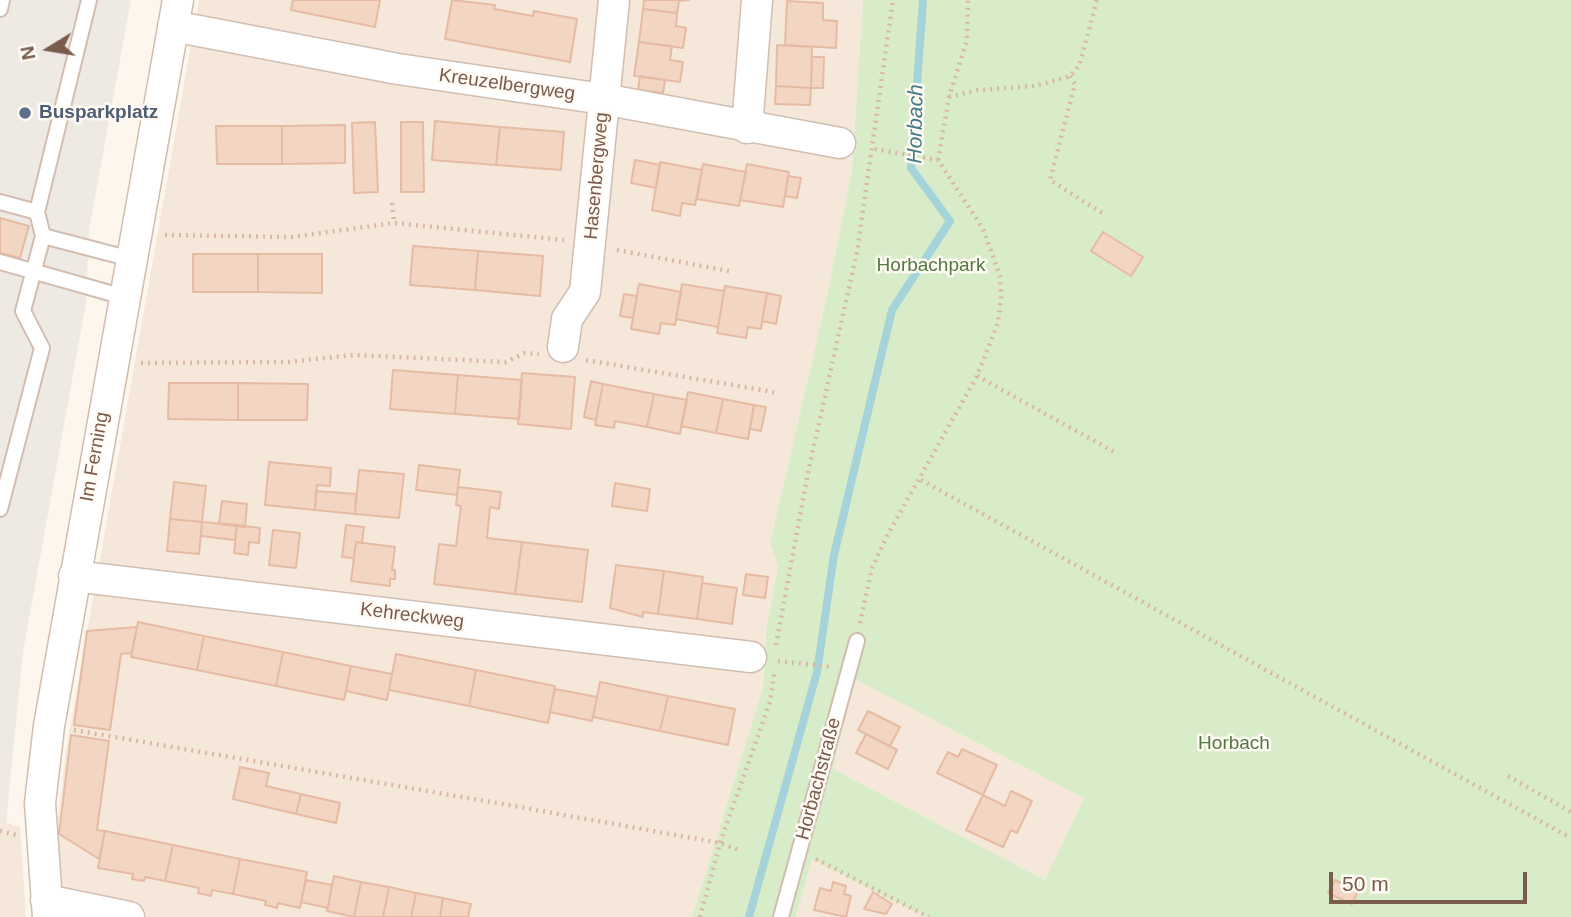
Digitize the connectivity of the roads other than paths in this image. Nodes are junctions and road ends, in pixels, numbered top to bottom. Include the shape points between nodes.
1 (2, 0) edge
2 (89, 0) edge
3 (614, 0) edge
4 (757, 0) edge
5 (0, 9) edge
6 (175, 13) edge
7 (603, 99) junction
8 (747, 128) junction
9 (840, 143) dead end
10 (0, 202) edge
11 (37, 212) junction
12 (43, 236) junction
13 (133, 247) junction
14 (0, 262) edge
15 (34, 272) junction
16 (124, 297) junction
17 (564, 353) road end
18 (0, 509) edge
19 (74, 576) junction
20 (857, 641) road end
21 (764, 659) road end
22 (47, 909) edge
23 (129, 917) edge
24 (781, 917) edge

1 - 5 lane
2 - 11 lane
3 - 7 street, Hasenbergweg
4 - 8 street
6 - 7 street, Kreuzelbergweg via 398,69
6 - 13 street, Im Ferning
7 - 8 street, Kreuzelbergweg
7 - 17 street, Hasenbergweg via 585,292 567,319
8 - 9 street, Kreuzelbergweg
10 - 11 lane
11 - 12 lane
12 - 13 lane
12 - 15 lane
13 - 16 street, Im Ferning
14 - 15 lane
15 - 16 lane
15 - 18 lane via 23,311 42,348
16 - 19 street, Im Ferning
19 - 21 street, Kehreckweg
19 - 22 street, Im Ferning via 40,803
20 - 24 lane, Horbachstraße
22 - 23 street

